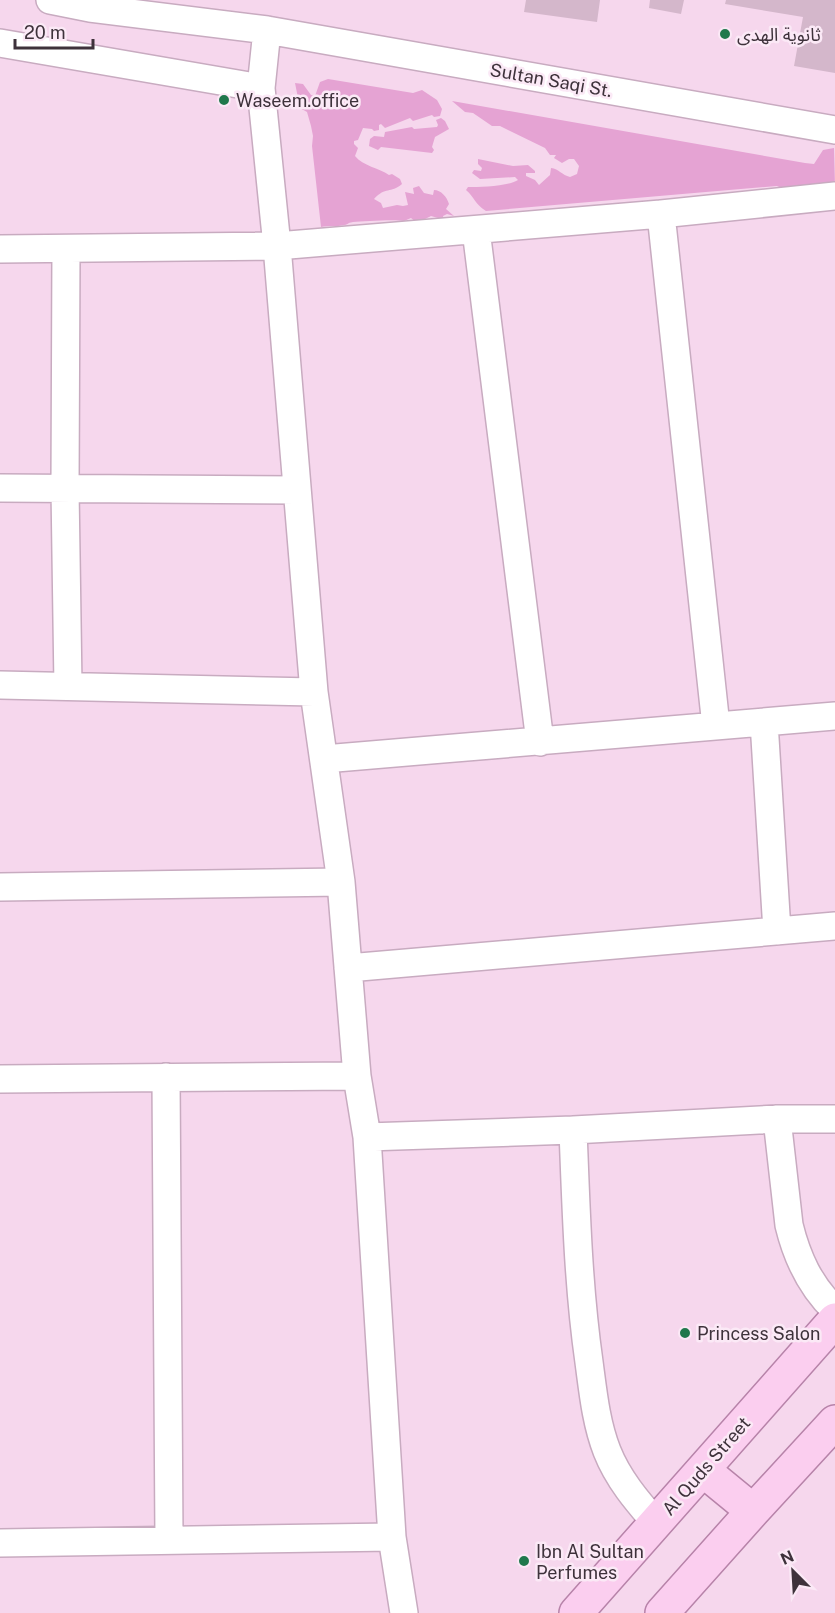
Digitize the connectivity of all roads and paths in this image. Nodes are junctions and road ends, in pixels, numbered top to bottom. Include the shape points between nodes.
1 (50, 0) edge
2 (91, 4) edge
3 (267, 30) junction
4 (0, 43) edge
5 (261, 88) junction
6 (835, 130) edge
7 (835, 196) edge
8 (661, 214) junction
9 (476, 230) junction
10 (277, 246) junction
11 (0, 249) edge
12 (66, 249) junction
13 (0, 488) edge
14 (65, 489) junction
15 (297, 490) junction
16 (0, 685) edge
17 (68, 686) junction
18 (314, 692) junction
19 (835, 716) edge
20 (764, 722) junction
21 (716, 726) junction
22 (540, 742) junction
23 (324, 759) junction
24 (341, 882) junction
25 (0, 886) edge
26 (835, 926) edge
27 (777, 931) junction
28 (348, 968) junction
29 (357, 1076) junction
30 (166, 1077) junction
31 (0, 1079) edge
32 (777, 1119) junction
33 (835, 1119) edge
34 (573, 1130) junction
35 (367, 1137) junction
36 (835, 1310) edge
37 (835, 1320) edge
38 (835, 1422) edge
39 (703, 1470) junction
40 (753, 1511) junction
41 (656, 1523) junction
42 (392, 1537) junction
43 (169, 1540) junction
44 (0, 1543) edge
45 (404, 1613) edge
46 (576, 1613) edge
47 (662, 1613) edge

1 - 2 street, Sultan Saqi St.
2 - 3 street, Sultan Saqi St.
3 - 5 street
3 - 6 street, Sultan Saqi St.
4 - 5 street
5 - 10 street
7 - 8 street
8 - 9 street
8 - 21 street
9 - 10 street
9 - 22 street
10 - 12 street
10 - 15 street
11 - 12 street
12 - 14 street
13 - 14 street
14 - 15 street
14 - 17 street
15 - 18 street
16 - 17 street
17 - 18 street
18 - 23 street
19 - 20 street
20 - 21 street
20 - 27 street
21 - 22 street
22 - 23 street
23 - 24 street
24 - 25 street
24 - 28 street
26 - 27 street
27 - 28 street
28 - 29 street
29 - 30 street
29 - 35 street
30 - 31 street
30 - 43 street
32 - 33 street
32 - 34 street
32 - 36 street via 793,1242 816,1289
34 - 35 street
34 - 41 street via 581,1307 595,1410 617,1472
35 - 42 street
37 - 39 main road, Al Quds Street
38 - 40 main road
39 - 40 main road
39 - 41 main road, Al Quds Street
40 - 47 main road
41 - 46 main road, Al Quds Street
42 - 43 street
42 - 45 street
43 - 44 street

